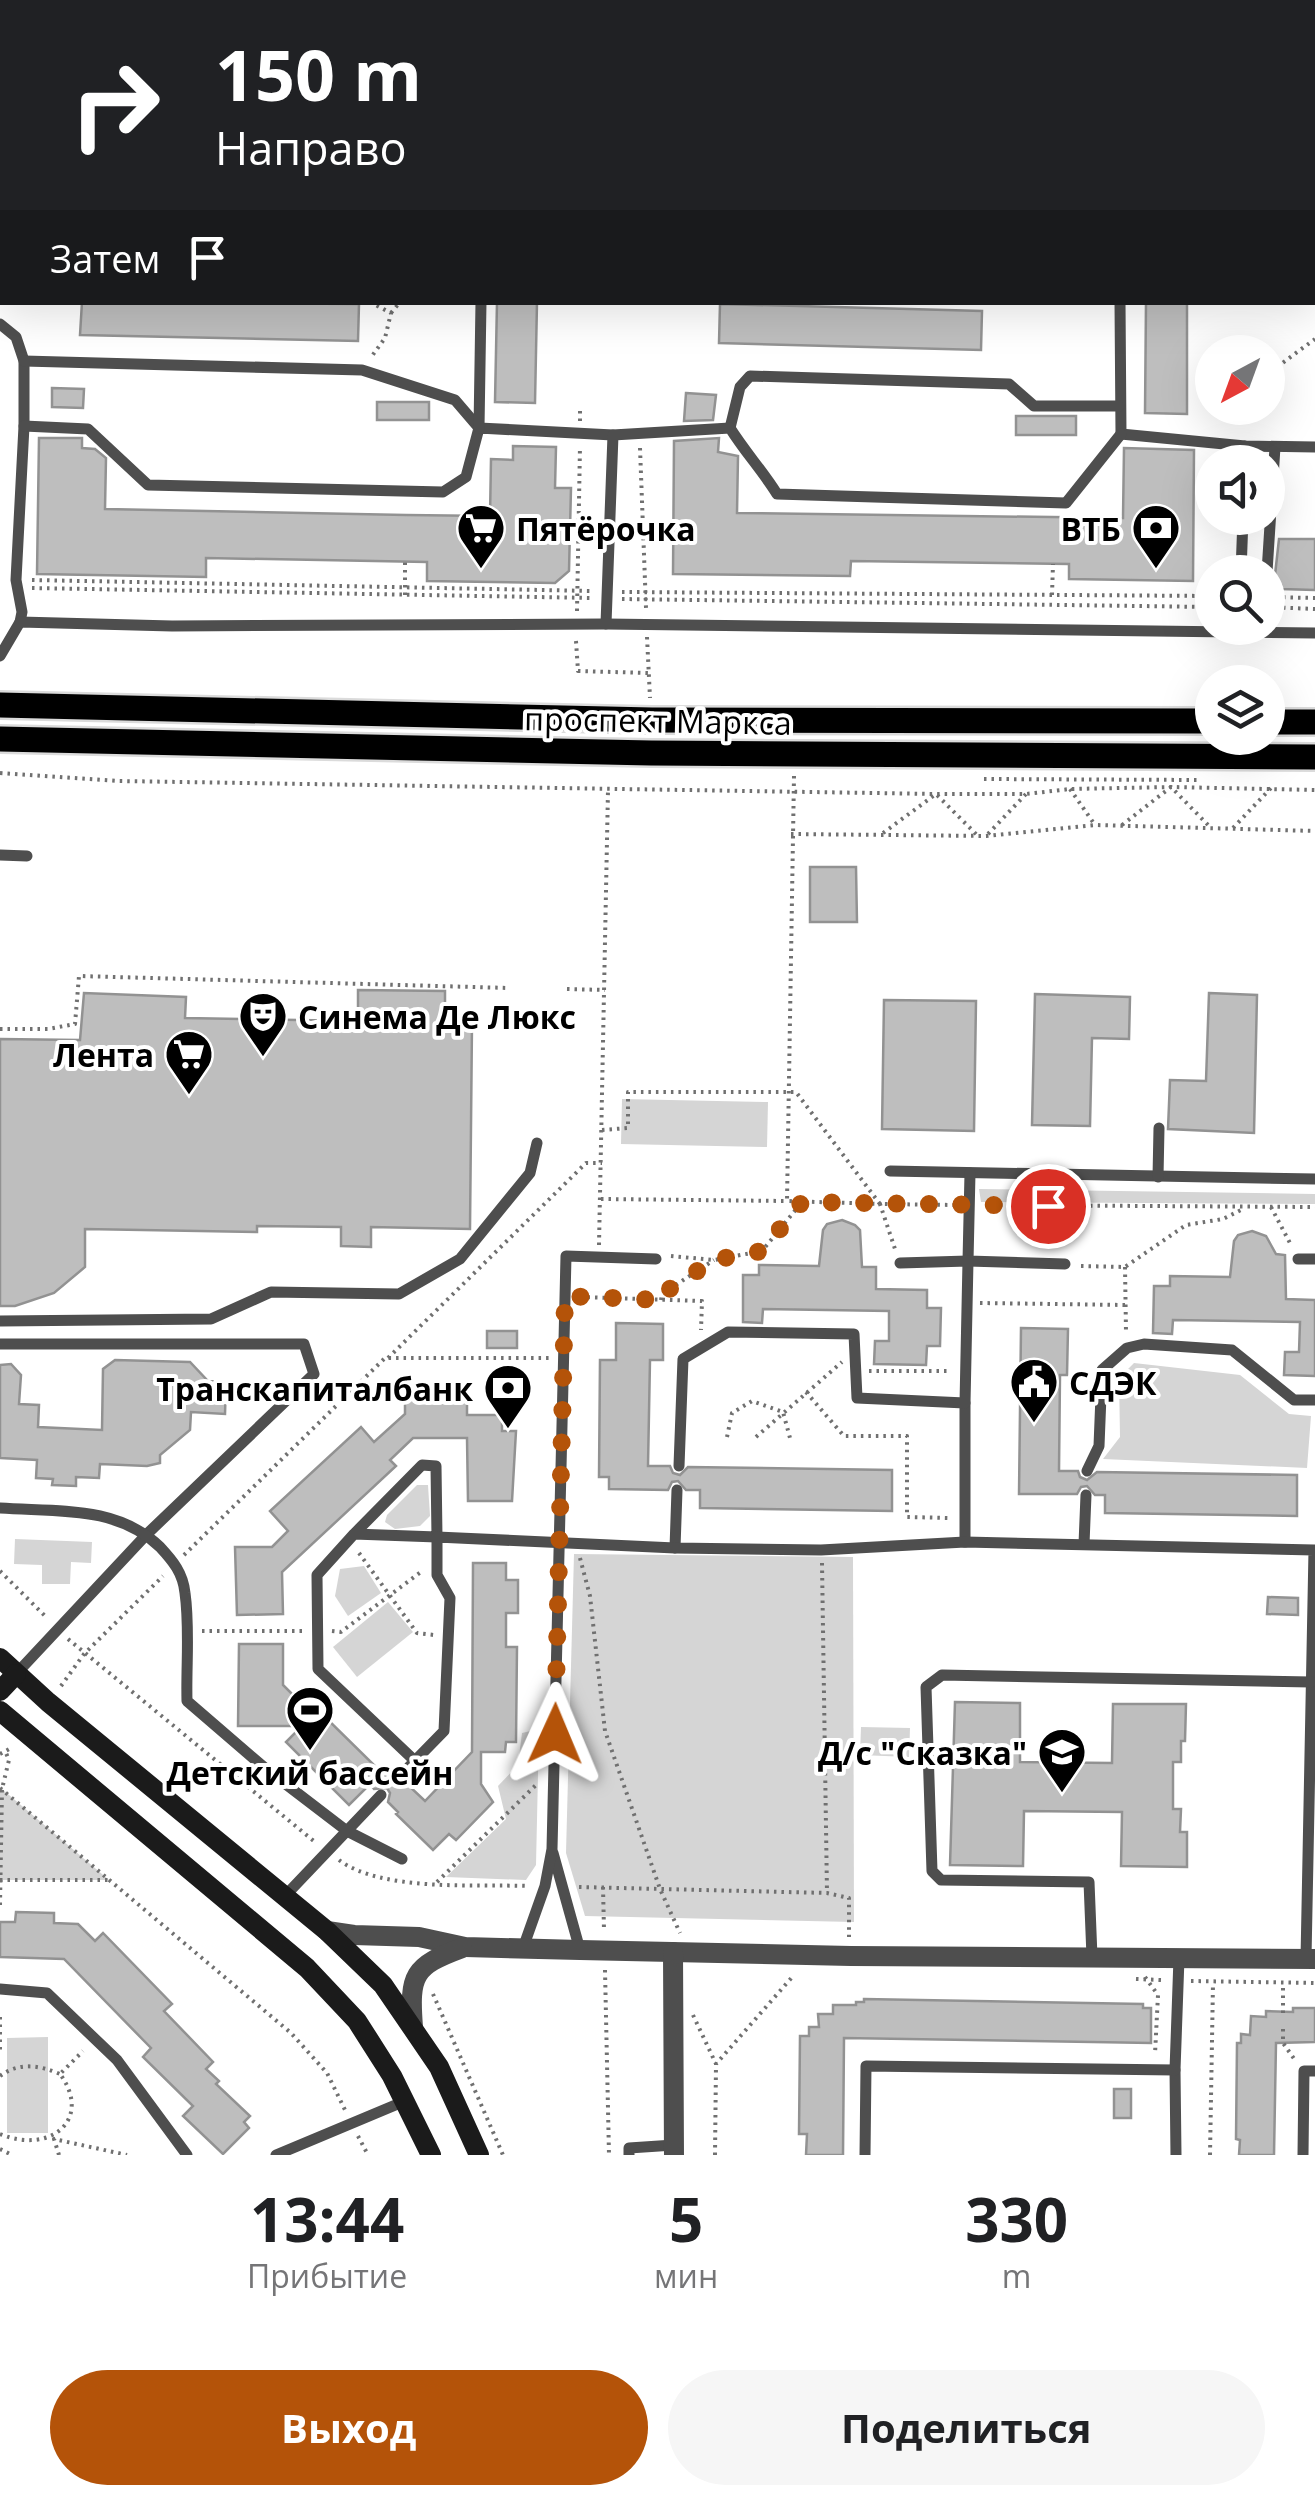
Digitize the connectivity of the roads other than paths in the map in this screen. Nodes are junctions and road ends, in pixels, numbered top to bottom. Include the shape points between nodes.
1 (481, 305) edge
2 (1120, 305) edge
3 (0, 324) edge
4 (24, 361) junction
5 (1119, 406) junction
6 (24, 426) junction
7 (478, 428) junction
8 (730, 428) junction
9 (613, 434) junction
10 (1122, 434) junction
11 (1235, 445) edge
12 (1285, 447) edge
13 (1315, 447) edge
14 (20, 622) junction
15 (606, 624) junction
16 (1195, 629) edge
17 (1285, 631) edge
18 (1315, 633) edge
19 (0, 656) edge
20 (0, 706) edge
21 (1195, 722) edge
22 (1285, 722) edge
23 (1315, 722) edge
24 (0, 739) edge
25 (1315, 757) edge
26 (0, 856) edge
27 (27, 856) dead end
28 (1159, 1128) dead end
29 (537, 1143) dead end
30 (890, 1171) dead end
31 (970, 1173) junction
32 (1158, 1177) junction
33 (1315, 1180) edge
34 (1298, 1258) road end
35 (656, 1259) road end
36 (1315, 1259) edge
37 (900, 1262) road end
38 (968, 1262) junction
39 (1064, 1264) road end
40 (0, 1322) edge
41 (0, 1344) edge
42 (1315, 1400) edge
43 (965, 1403) junction
44 (678, 1466) dead end
45 (1087, 1471) dead end
46 (678, 1490) dead end
47 (1086, 1494) dead end
48 (0, 1508) edge
49 (147, 1534) junction
50 (352, 1536) junction
51 (437, 1537) junction
52 (966, 1542) junction
53 (559, 1543) junction
54 (1084, 1544) junction
55 (675, 1548) junction
56 (1314, 1550) edge
57 (0, 1658) edge
58 (16, 1674) junction
59 (1310, 1682) junction
60 (0, 1691) edge
61 (0, 1711) edge
62 (415, 1761) junction
63 (400, 1776) dead end
64 (381, 1796) dead end
65 (347, 1831) junction
66 (552, 1849) junction
67 (402, 1859) dead end
68 (284, 1898) junction
69 (326, 1931) junction
70 (465, 1947) junction
71 (523, 1948) junction
72 (580, 1950) junction
73 (681, 1952) junction
74 (1092, 1957) junction
75 (1179, 1958) junction
76 (1310, 1959) edge
77 (0, 1989) edge
78 (414, 2027) junction
79 (1175, 2070) junction
80 (1315, 2071) edge
81 (405, 2101) junction
82 (674, 2150) edge
83 (187, 2155) edge
84 (276, 2155) edge
85 (431, 2155) edge
86 (479, 2155) edge
87 (629, 2155) edge
88 (865, 2155) edge
89 (1176, 2155) edge
90 (1303, 2155) edge

1 - 7 lane
2 - 5 lane
3 - 4 lane via 16,338
4 - 6 lane
4 - 7 lane via 362,370 456,400
5 - 8 lane via 1034,406 1009,384 750,376 740,387
5 - 10 lane
6 - 7 lane via 88,428 148,486 443,492 466,477
6 - 14 lane
7 - 9 lane
8 - 9 lane
8 - 10 lane via 777,494 1066,503
9 - 15 lane
10 - 11 lane
12 - 13 lane
14 - 15 lane
14 - 19 lane
15 - 16 lane
17 - 18 lane
20 - 21 main road, проспект Маркса via 633,720
22 - 23 main road
24 - 25 main road, проспект Маркса via 651,754
26 - 27 lane
28 - 32 lane
29 - 40 lane via 530,1173 460,1259 400,1294 271,1292 211,1318
30 - 31 lane
31 - 32 lane
31 - 38 lane
32 - 33 lane
34 - 36 lane
35 - 53 lane via 566,1256
37 - 38 lane
38 - 39 lane
38 - 43 lane
41 - 49 lane via 304,1344 314,1374
42 - 45 lane via 1294,1400 1232,1350 1127,1348 1102,1370 1099,1446
43 - 44 lane via 857,1398 854,1334 728,1332 684,1358
43 - 52 lane
46 - 55 lane
47 - 54 lane
48 - 49 lane via 103,1515
49 - 58 lane
49 - 65 lane via 176,1563 185,1591 187,1701
50 - 51 lane
50 - 51 lane via 422,1465 436,1466
50 - 62 lane via 318,1575 318,1669
51 - 53 lane
51 - 62 lane via 437,1575 450,1598 444,1731
52 - 54 lane
52 - 55 lane via 822,1550
53 - 55 lane
53 - 66 lane
54 - 56 lane
56 - 59 lane
57 - 58 main road
58 - 60 main road
58 - 68 main road
59 - 74 lane via 942,1675 926,1687 932,1871 941,1880 1089,1882
59 - 76 lane
61 - 81 main road via 307,1968 357,2021
62 - 63 lane
64 - 65 lane
65 - 67 lane
65 - 68 lane
66 - 71 lane
66 - 72 lane
68 - 69 main road
69 - 70 street
69 - 78 main road via 384,1985
70 - 71 street
70 - 78 street via 431,1959 417,1974
71 - 72 street
72 - 73 street
73 - 74 street
73 - 82 street
74 - 75 street
75 - 76 street
75 - 79 lane
77 - 83 lane via 48,1993 118,2060
78 - 86 main road via 440,2067
79 - 88 lane via 866,2066
79 - 89 lane
80 - 90 lane via 1304,2071
81 - 84 lane
81 - 85 main road
82 - 87 lane via 629,2148

